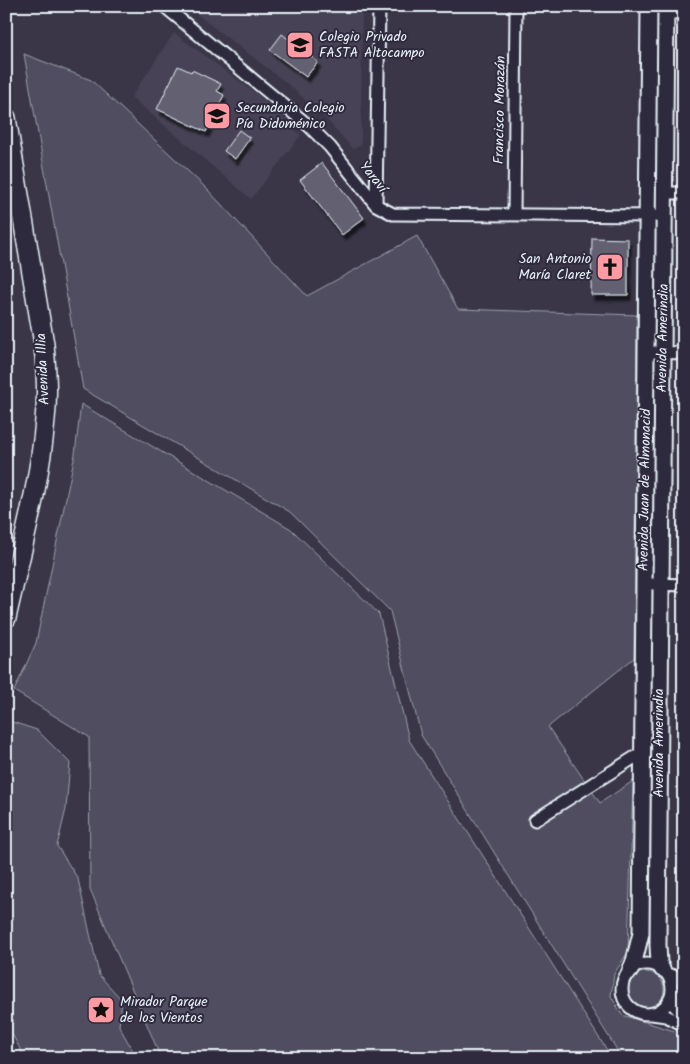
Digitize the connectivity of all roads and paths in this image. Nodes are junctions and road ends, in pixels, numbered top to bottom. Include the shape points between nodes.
1 (164, 6) edge
2 (379, 6) edge
3 (516, 6) edge
4 (650, 6) edge
5 (666, 10) edge
6 (684, 13) edge
7 (6, 118) edge
8 (664, 193) junction
9 (684, 193) edge
10 (376, 206) junction
11 (514, 215) junction
12 (647, 216) junction
13 (664, 216) junction
14 (646, 352) junction
15 (662, 353) junction
16 (684, 354) edge
17 (644, 584) junction
18 (660, 584) junction
19 (684, 585) edge
20 (6, 618) edge
21 (643, 752) junction
22 (535, 820) dead end
23 (630, 971) junction
24 (664, 972) junction
25 (684, 979) edge
26 (684, 996) edge
27 (670, 999) junction
28 (651, 1014) junction
29 (684, 1016) edge
30 (684, 1026) edge

1 - 10 street, Yaraví via 309,126 330,146
2 - 10 street
3 - 11 street, Francisco Morazán
4 - 12 street, Avenida Juan de Almonacid
5 - 6 street
5 - 8 street, Avenida Amerindia
7 - 20 main road, Avenida Illia via 44,344 47,380 42,452
8 - 9 street
8 - 13 street, Avenida Amerindia
10 - 11 street, Yaraví via 393,214
11 - 12 street, Yaraví
12 - 13 street, Yaraví
12 - 14 street, Avenida Juan de Almonacid
13 - 15 street, Avenida Amerindia
14 - 15 street
14 - 17 street, Avenida Juan de Almonacid
15 - 16 street
15 - 18 street, Avenida Amerindia
17 - 18 street
17 - 21 street, Avenida Juan de Almonacid
18 - 19 street
18 - 24 street, Avenida Amerindia via 658,945 659,963
21 - 22 street
21 - 23 street, Avenida Juan de Almonacid via 641,933
23 - 24 street via 649,964
23 - 28 street via 622,985 625,1001 636,1012
24 - 25 street
24 - 27 street via 672,988
26 - 27 street
27 - 28 street via 659,1011
27 - 29 street
28 - 30 street via 666,1016

